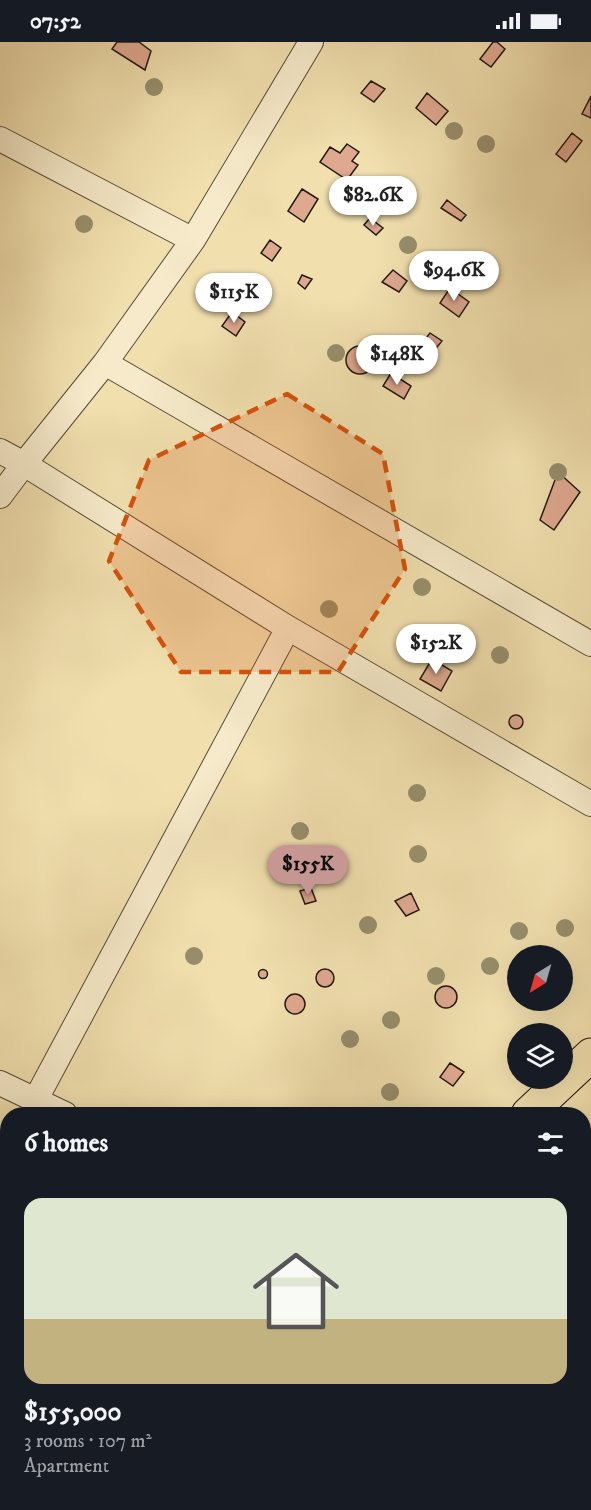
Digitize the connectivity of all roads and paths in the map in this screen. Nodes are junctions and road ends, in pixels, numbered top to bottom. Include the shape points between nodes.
1 (311, 42) edge
2 (0, 139) edge
3 (193, 240) junction
4 (105, 363) junction
5 (0, 451) edge
6 (24, 464) junction
7 (0, 496) edge
8 (288, 628) junction
9 (591, 644) edge
10 (591, 804) edge
11 (591, 1055) edge
12 (0, 1083) edge
13 (36, 1099) junction
14 (51, 1107) edge
15 (535, 1107) edge

1 - 3 street
2 - 3 street
3 - 4 street
4 - 6 street
4 - 9 street
5 - 6 street
6 - 7 street
6 - 8 street
8 - 10 street
8 - 13 street
11 - 15 main road
12 - 13 street
13 - 14 street

